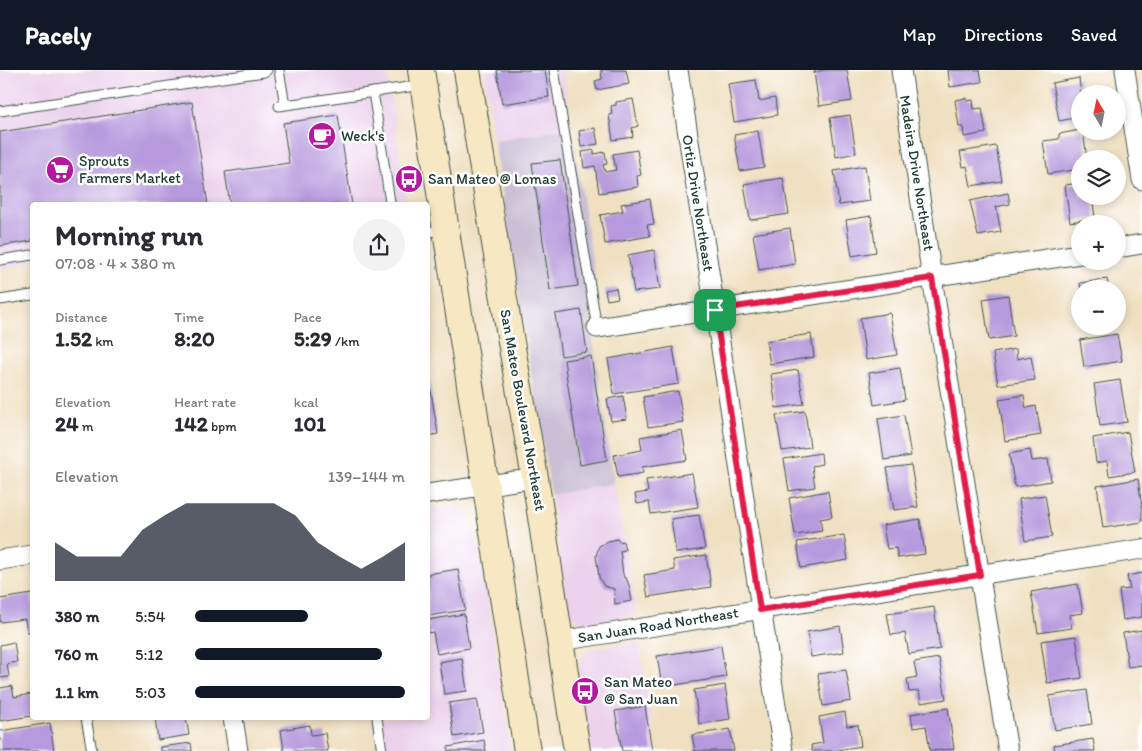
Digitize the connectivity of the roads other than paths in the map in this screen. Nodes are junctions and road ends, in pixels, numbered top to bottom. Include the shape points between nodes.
1 (267, 70) edge
2 (279, 70) edge
3 (467, 70) edge
4 (554, 70) edge
5 (678, 70) edge
6 (901, 70) edge
7 (1125, 70) edge
8 (422, 77) edge
9 (373, 92) junction
10 (0, 111) edge
11 (1142, 180) edge
12 (390, 202) dead end
13 (436, 231) edge
14 (1142, 244) edge
15 (1126, 247) edge
16 (30, 255) edge
17 (1071, 255) edge
18 (0, 260) edge
19 (932, 278) junction
20 (30, 295) edge
21 (0, 300) edge
22 (715, 310) junction
23 (597, 328) joint
24 (535, 478) junction
25 (485, 485) junction
26 (430, 494) edge
27 (1142, 549) edge
28 (30, 555) edge
29 (0, 560) edge
30 (980, 575) junction
31 (760, 610) junction
32 (560, 641) junction
33 (86, 720) edge
34 (233, 720) edge
35 (377, 720) edge
36 (92, 751) edge
37 (238, 751) edge
38 (382, 751) edge
39 (528, 751) edge
40 (577, 751) edge
41 (783, 751) edge
42 (1008, 751) edge

1 - 10 lane
2 - 9 lane via 282,106
3 - 24 main road, San Mateo Boulevard Northeast
4 - 23 lane
5 - 22 street, Ortiz Drive Northeast
6 - 19 street, Madeira Drive Northeast
7 - 11 street
8 - 9 lane
8 - 13 main road
9 - 12 lane
13 - 25 main road
14 - 15 street
16 - 18 lane
17 - 19 street
19 - 22 street
19 - 30 street, Madeira Drive Northeast
20 - 21 lane
22 - 23 street
22 - 31 street, Ortiz Drive Northeast
24 - 25 street
24 - 32 main road, San Mateo Boulevard Northeast
25 - 26 street
25 - 39 main road
27 - 30 street, San Juan Road Northeast
28 - 29 street
30 - 31 street, San Juan Road Northeast
30 - 42 street, Madeira Drive Northeast
31 - 32 street, San Juan Road Northeast
31 - 41 street, Ortiz Drive Northeast
32 - 40 main road, San Mateo Boulevard Northeast
33 - 36 lane
34 - 37 street
35 - 38 lane

